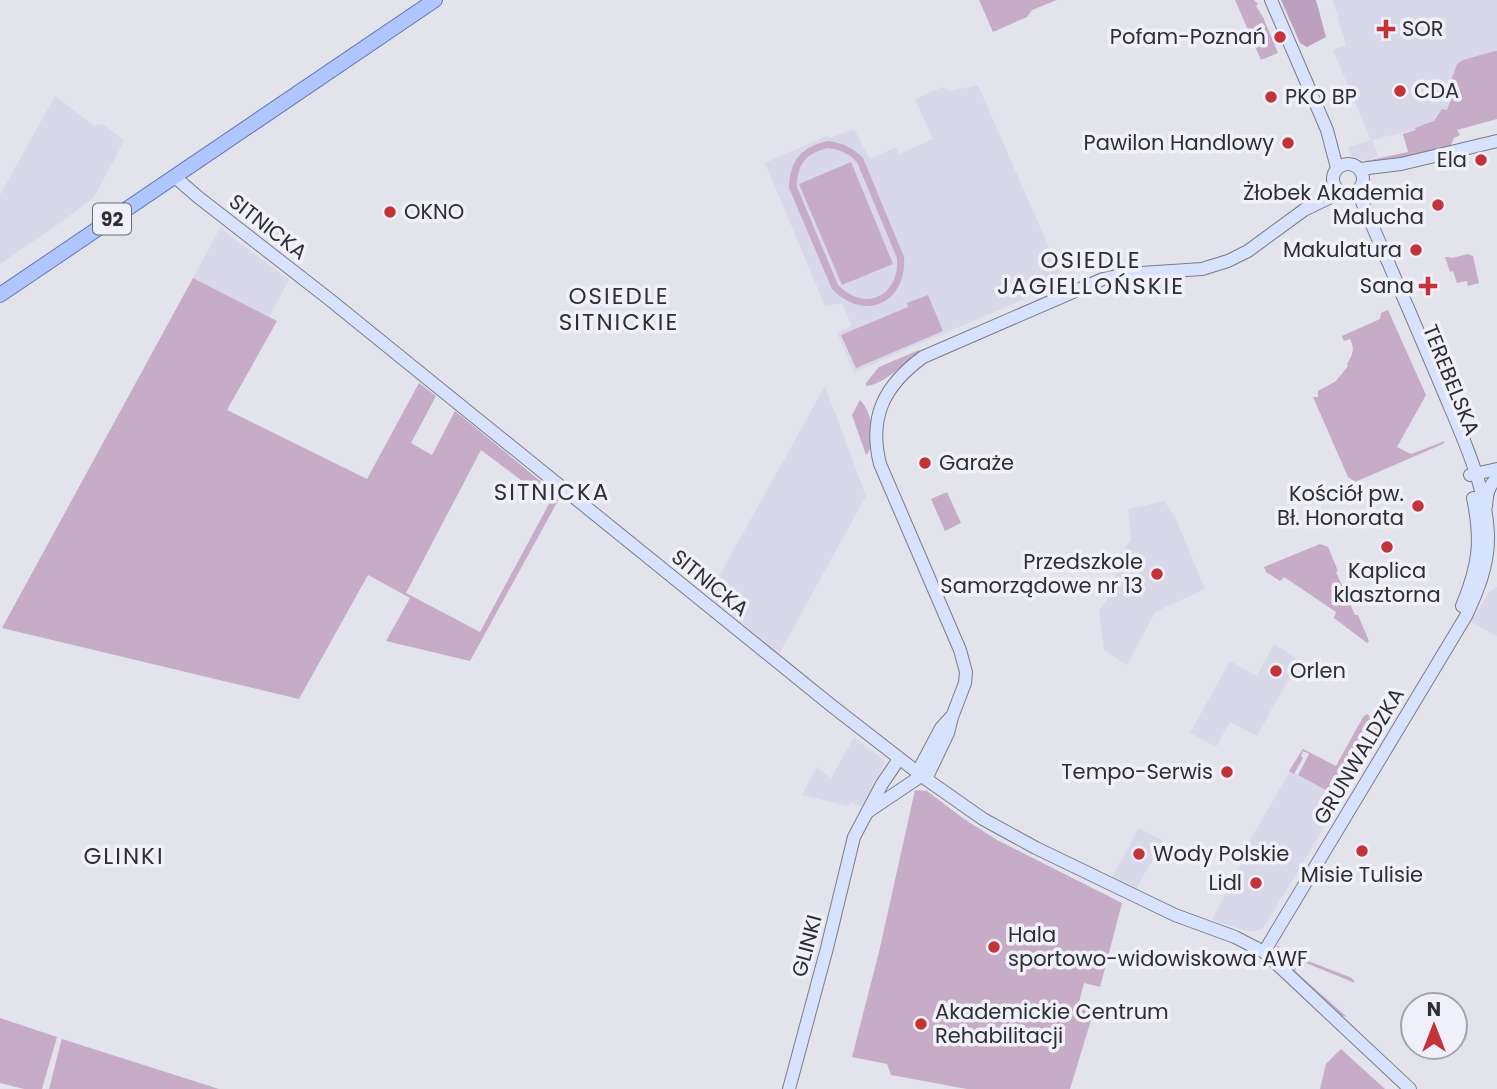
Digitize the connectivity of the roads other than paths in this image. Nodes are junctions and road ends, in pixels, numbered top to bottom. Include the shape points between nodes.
1 (435, 0) edge
2 (1271, 0) edge
3 (1327, 130) junction
4 (1497, 141) edge
5 (1335, 174) junction
6 (1358, 175) junction
7 (175, 177) junction
8 (1343, 193) junction
9 (1304, 210) junction
10 (0, 295) edge
11 (1497, 475) edge
12 (1473, 479) junction
13 (1486, 517) junction
14 (1443, 652) junction
15 (899, 759) junction
16 (921, 776) junction
17 (865, 814) junction
18 (1264, 952) junction
19 (789, 1089) edge
20 (1410, 1089) edge

1 - 7 main road, 92
2 - 3 street, TEREBELSKA
3 - 5 street, TEREBELSKA
3 - 6 street, TEREBELSKA
4 - 6 street
5 - 6 street via 1345,163
5 - 8 street via 1335,187
5 - 9 street
6 - 8 street via 1353,193
6 - 12 street, TEREBELSKA via 1362,202 1448,402
7 - 10 main road, 92
7 - 15 street, SITNICKA
8 - 9 street
8 - 12 street, TEREBELSKA via 1355,205
9 - 16 street via 1228,261 1202,269 1103,279 923,356 892,385 880,411 880,464 960,650 965,672 948,733
11 - 12 street
11 - 13 street, TEREBELSKA via 1487,495
12 - 13 street, TEREBELSKA
12 - 14 street, TEREBELSKA via 1477,563
13 - 14 street, TEREBELSKA via 1488,544 1482,579
14 - 18 street, GRUNWALDZKA
15 - 16 street, SITNICKA
15 - 17 street, GLINKI
16 - 17 street
16 - 18 street, SITNICKA via 983,819 1036,848
17 - 19 street, GLINKI via 854,837
18 - 20 street, SITNICKA

